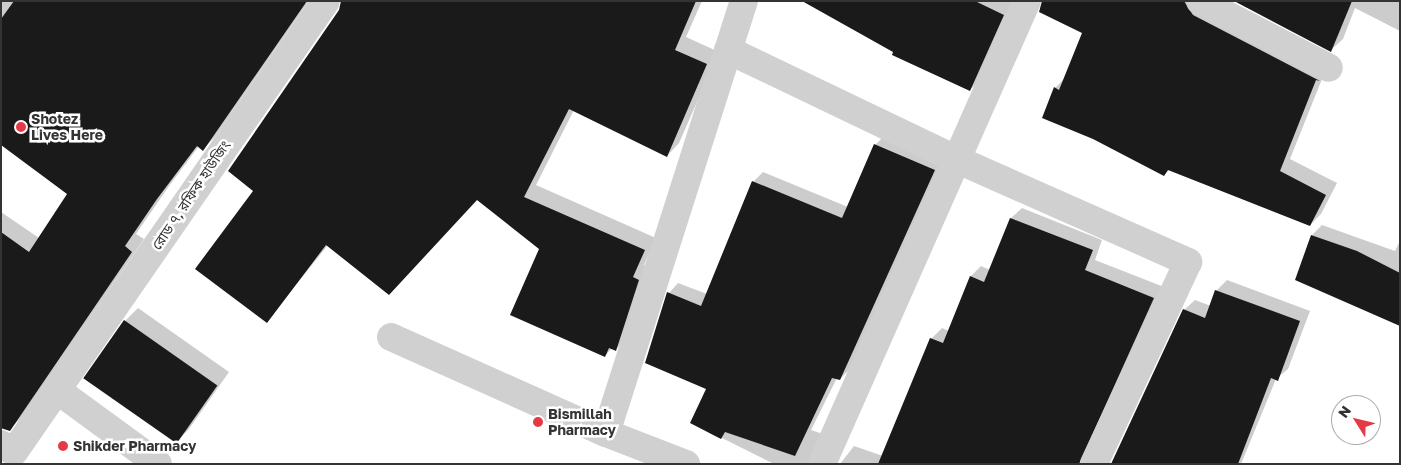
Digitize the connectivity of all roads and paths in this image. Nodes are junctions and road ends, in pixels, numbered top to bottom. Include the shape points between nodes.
1 (326, 1) edge
2 (744, 1) edge
3 (1027, 1) edge
4 (1200, 1) edge
5 (728, 50) junction
6 (1330, 68) dead end
7 (958, 160) junction
8 (391, 337) dead end
9 (58, 390) junction
10 (606, 433) junction
11 (1, 444) edge
12 (158, 464) edge
13 (686, 464) edge
14 (822, 464) edge
15 (1094, 464) edge

1 - 9 street, রোড ৭, রফিক হাউজিং
2 - 5 street
3 - 7 street
4 - 6 street
5 - 7 street
5 - 10 street
7 - 14 street
7 - 15 street via 1188,262
8 - 10 street
9 - 11 street, রোড ৭, রফিক হাউজিং via 14,452
9 - 12 street
10 - 13 street

